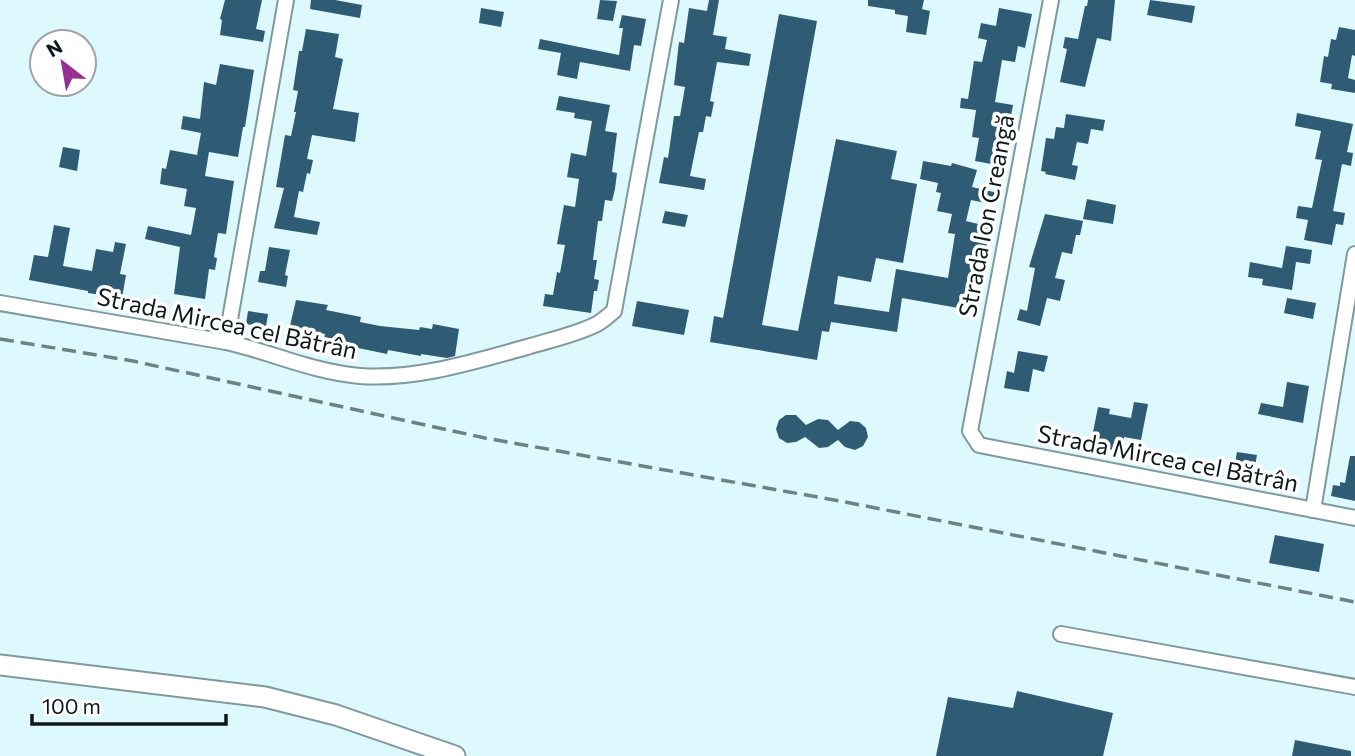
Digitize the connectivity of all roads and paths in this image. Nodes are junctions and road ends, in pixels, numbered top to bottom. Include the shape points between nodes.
1 (286, 0) edge
2 (671, 0) edge
3 (1051, 0) edge
4 (1355, 254) edge
5 (0, 303) edge
6 (226, 342) junction
7 (974, 440) joint
8 (1313, 510) junction
9 (1355, 518) edge
10 (1061, 634) dead end
11 (0, 665) edge
12 (1355, 687) edge
13 (455, 756) edge

1 - 6 street
2 - 6 street, Strada Mircea cel Bătrân via 614,311 601,322 498,355 404,375 338,373
3 - 7 street, Strada Ion Creangă via 970,431
4 - 8 street
5 - 6 street, Strada Mircea cel Bătrân
7 - 8 street, Strada Mircea cel Bătrân via 979,445
8 - 9 street, Strada Mircea cel Bătrân
10 - 12 street
11 - 13 main road via 265,697 336,715

